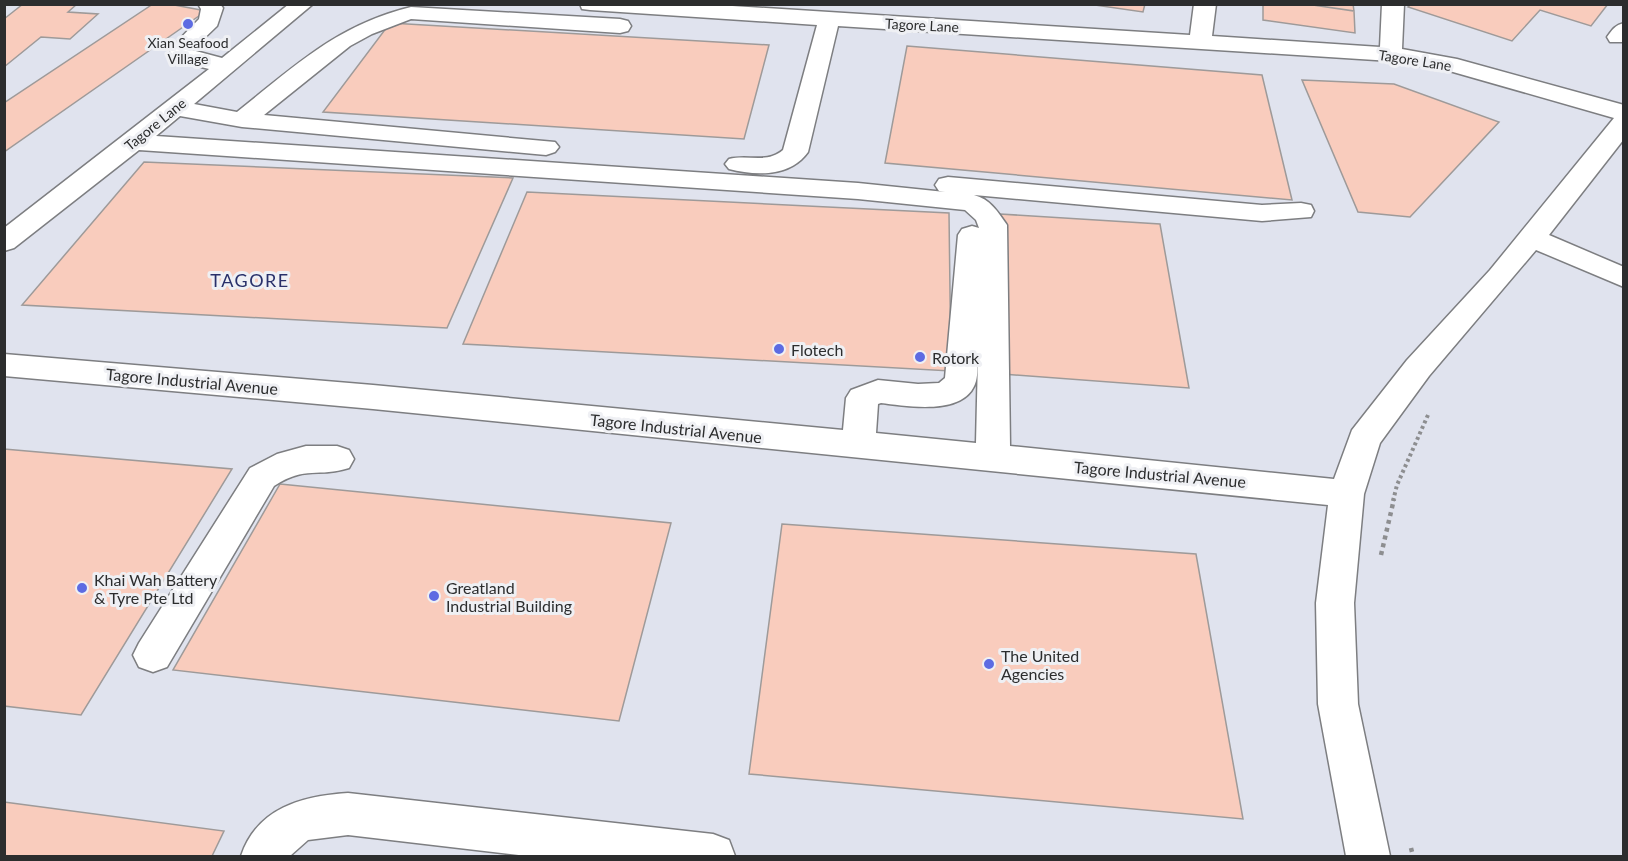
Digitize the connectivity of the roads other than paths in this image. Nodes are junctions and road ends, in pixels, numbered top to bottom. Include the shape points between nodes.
1 (208, 4) edge
2 (303, 4) edge
3 (590, 4) edge
4 (1205, 4) edge
5 (1393, 4) edge
6 (864, 13) edge
7 (827, 29) junction
8 (1200, 42) junction
9 (1390, 54) junction
10 (227, 66) junction
11 (175, 108) junction
12 (1623, 113) edge
13 (242, 120) junction
14 (1623, 122) edge
15 (133, 142) junction
16 (887, 174) dead end
17 (1301, 211) dead end
18 (972, 235) dead end
19 (1530, 237) junction
20 (4, 242) edge
21 (1623, 278) edge
22 (5, 365) edge
23 (858, 445) junction
24 (337, 459) dead end
25 (993, 459) junction
26 (1347, 494) junction
27 (153, 655) dead end
28 (263, 856) edge
29 (713, 856) edge
30 (1368, 856) edge

1 - 10 street via 212,9 209,21 180,50 185,56
2 - 10 street, Tagore Lane
3 - 7 street, Tagore Lane
4 - 8 street
5 - 9 street
6 - 7 street, Tagore Lane
6 - 8 street, Tagore Lane
7 - 13 street via 411,13 391,16 337,44
7 - 13 street via 795,152 783,163 754,166
8 - 9 street, Tagore Lane
9 - 12 street, Tagore Lane via 1449,64
10 - 11 street, Tagore Lane
11 - 13 street
11 - 15 street, Tagore Lane
14 - 19 street
15 - 20 street, Tagore Lane
15 - 25 street via 858,191 973,203 993,225
16 - 17 street via 909,182 1262,213
18 - 23 street via 960,382 947,394 918,396 878,391 862,398
19 - 21 street
19 - 26 street via 1500,277 1418,368 1364,439
22 - 23 street, Tagore Industrial Avenue
23 - 25 street, Tagore Industrial Avenue
24 - 27 street via 302,458 278,466 262,477
25 - 26 street, Tagore Industrial Avenue
26 - 30 street via 1335,603 1338,704
28 - 29 street via 292,823 315,816 348,814

